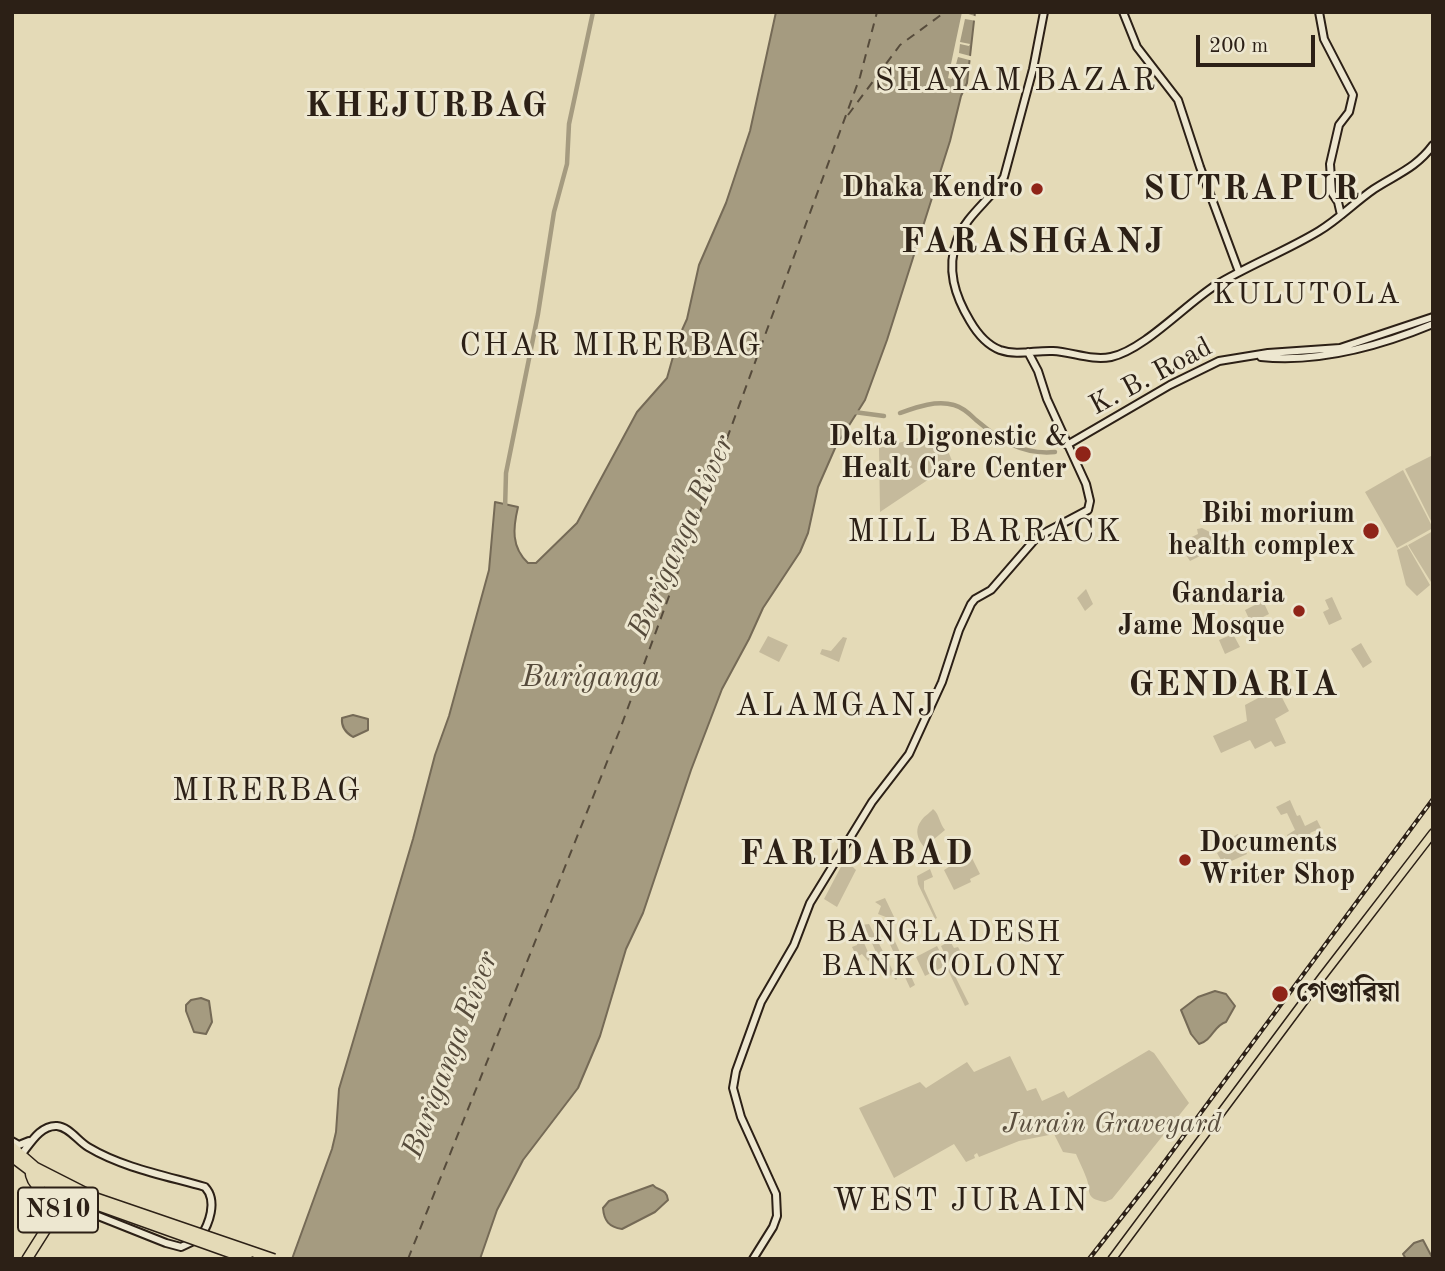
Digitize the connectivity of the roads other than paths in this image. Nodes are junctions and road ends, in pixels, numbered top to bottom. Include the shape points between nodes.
1 (1044, 12) edge
2 (1124, 12) edge
3 (1319, 12) edge
4 (1433, 145) edge
5 (1341, 215) junction
6 (1239, 272) junction
7 (1433, 317) edge
8 (1433, 324) edge
9 (1028, 352) junction
10 (1257, 356) junction
11 (1067, 445) junction
12 (1433, 833) edge
13 (33, 1140) junction
14 (12, 1141) edge
15 (12, 1147) edge
16 (16, 1156) edge
17 (12, 1163) edge
18 (26, 1168) junction
19 (95, 1201) junction
20 (63, 1202) junction
21 (27, 1259) edge
22 (248, 1259) edge
23 (274, 1259) edge
24 (753, 1259) edge
25 (1112, 1259) edge

1 - 9 main road via 1004,177 971,216 952,260 955,291 975,329 1000,350
2 - 6 main road via 1137,47 1178,100
3 - 5 main road via 1324,40 1353,95 1349,112 1339,125 1330,164 1332,193
4 - 5 main road via 1416,165
5 - 6 main road via 1311,236
6 - 9 main road via 1114,357
7 - 10 main road, K. B. Road via 1340,348
8 - 10 main road, K. B. Road via 1336,354
9 - 11 main road
10 - 11 main road, K. B. Road via 1203,367
11 - 24 main road via 1086,485 1088,510 1037,537 991,590 971,604 909,754 872,802 806,911 790,954 761,1002 733,1088 736,1106 774,1186 777,1204 773,1227
12 - 25 main road
13 - 14 main road
13 - 16 main road
13 - 20 main road via 47,1128 62,1127 110,1158 205,1187 211,1211 200,1238 181,1247
15 - 16 highway
16 - 18 highway
16 - 19 highway
17 - 18 main road
18 - 19 highway via 64,1192
18 - 20 highway, N810 via 37,1187
19 - 22 highway, bridge
19 - 23 highway, bridge
20 - 21 highway, N810

